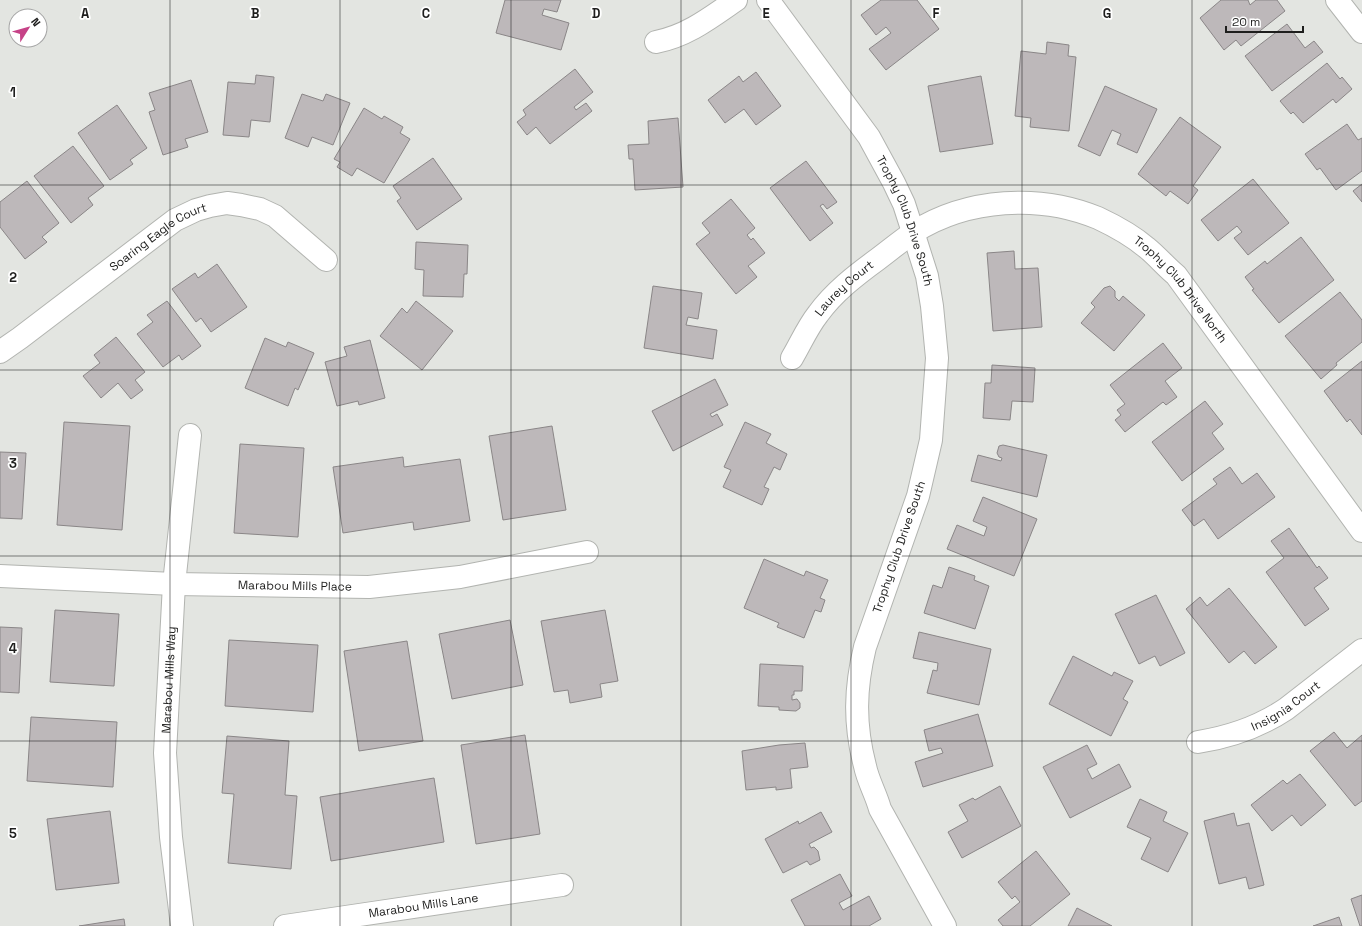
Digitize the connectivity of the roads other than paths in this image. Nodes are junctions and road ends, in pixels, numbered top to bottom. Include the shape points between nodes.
1 (736, 0) edge
2 (768, 0) edge
3 (1337, 0) edge
4 (1362, 32) edge
5 (656, 42) dead end
6 (913, 232) junction
7 (326, 260) dead end
8 (0, 352) edge
9 (792, 358) dead end
10 (190, 435) dead end
11 (1362, 531) edge
12 (587, 552) dead end
13 (0, 576) edge
14 (174, 584) junction
15 (1362, 650) edge
16 (1198, 742) dead end
17 (562, 885) dead end
18 (182, 926) edge
19 (285, 926) edge
20 (945, 926) edge

1 - 5 street via 694,29
2 - 6 street, Trophy Club Drive South via 869,137 904,204
3 - 4 street
6 - 9 street, Laurey Court via 850,279 834,295 818,313
6 - 11 street, Trophy Club Drive North via 941,218 970,208 1016,203 1045,204 1074,210 1122,230 1176,274
6 - 20 street, Trophy Club Drive South via 927,276 936,340 937,365 931,440 918,496 859,671 857,730 864,765 880,809
7 - 8 street, Soaring Eagle Court via 275,216 260,209 227,203 210,206 175,220
10 - 14 street, Marabou Mills Way
12 - 14 street, Marabou Mills Place via 460,577 369,587
13 - 14 street, Marabou Mills Place
14 - 18 street, Marabou Mills Way via 165,753 171,837
15 - 16 street, Insignia Court via 1277,716 1239,733
17 - 19 street, Marabou Mills Lane

